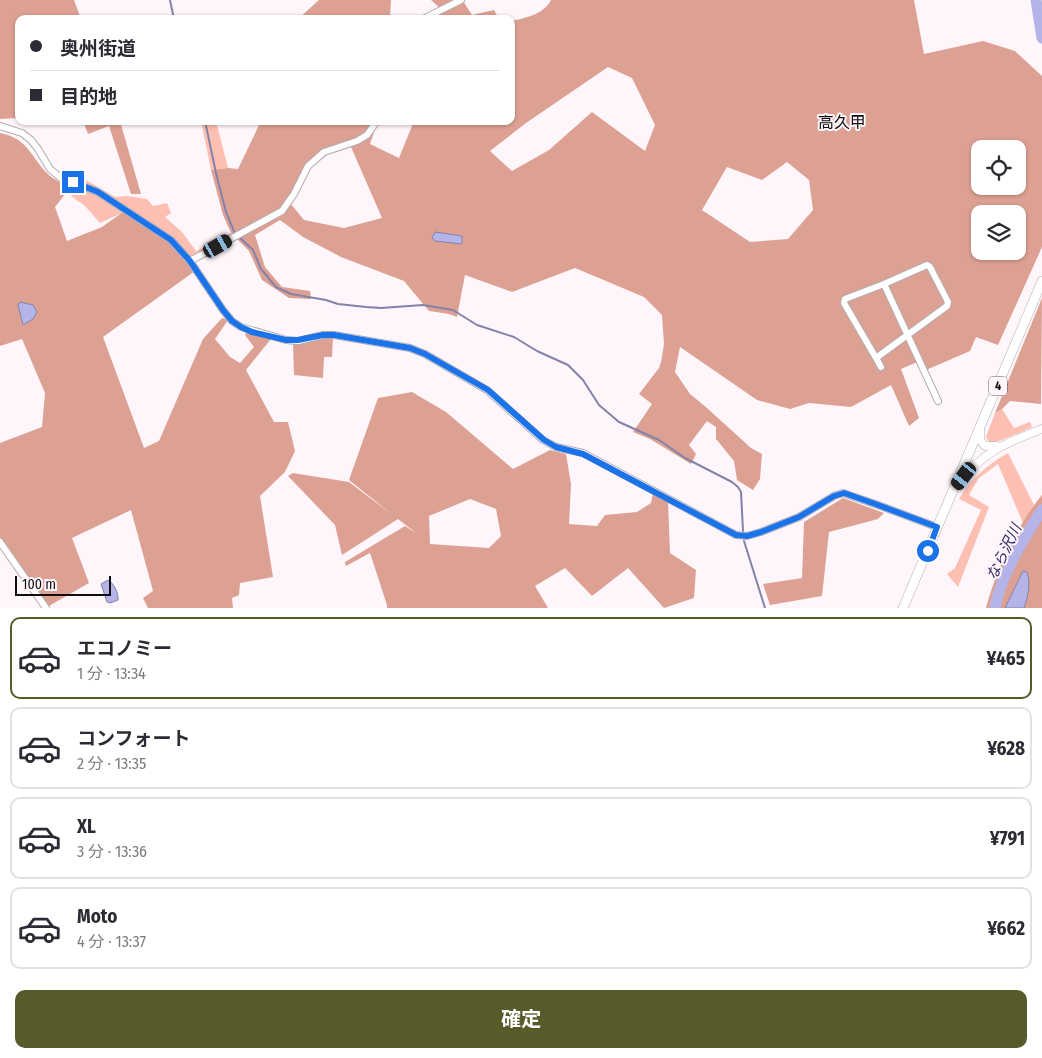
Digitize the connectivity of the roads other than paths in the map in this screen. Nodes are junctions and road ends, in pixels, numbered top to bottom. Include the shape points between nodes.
1 (461, 0) edge
2 (431, 15) edge
3 (374, 125) edge
4 (0, 126) edge
5 (190, 261) junction
6 (1042, 281) edge
7 (884, 284) junction
8 (908, 334) junction
9 (876, 358) junction
10 (881, 367) dead end
11 (938, 401) dead end
12 (1042, 429) edge
13 (980, 430) junction
14 (1000, 446) junction
15 (954, 490) junction
16 (937, 527) junction
17 (0, 542) edge
18 (46, 608) edge
19 (903, 608) edge

1 - 2 street
3 - 5 street via 367,135 324,152 308,166 282,210
4 - 5 street via 22,133 55,174 98,192 157,230
5 - 16 street via 223,310 241,327 286,340 334,335 410,348 425,354 488,390 556,447 583,454 736,535 761,532 799,517 844,493
6 - 13 highway, 4
7 - 8 street
7 - 8 street via 927,265 948,302
7 - 9 street via 844,302
8 - 9 street
8 - 11 street
9 - 10 street
12 - 14 main road
13 - 14 main road via 980,440 985,446
13 - 15 highway, 4
14 - 15 main road via 974,465
15 - 16 highway, 4
16 - 19 highway, 4
17 - 18 street

